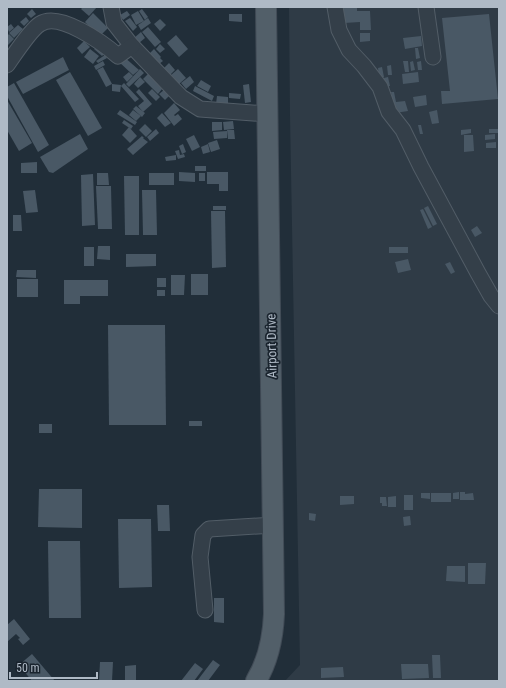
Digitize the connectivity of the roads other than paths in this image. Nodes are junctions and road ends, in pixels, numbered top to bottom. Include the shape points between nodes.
1 (112, 7) edge
2 (266, 7) edge
3 (335, 7) edge
4 (426, 7) edge
5 (132, 46) junction
6 (433, 57) dead end
7 (7, 65) edge
8 (267, 114) junction
9 (499, 306) edge
10 (274, 525) junction
11 (205, 610) dead end
12 (256, 681) edge

1 - 5 street via 114,23
2 - 8 main road, Airport Drive
3 - 9 street via 339,30 349,50 380,87 389,112 403,130 478,273
4 - 6 street
5 - 7 street via 118,56 102,42 77,27 50,20 40,24
5 - 8 street via 181,97 200,109
8 - 10 main road, Airport Drive
10 - 11 street via 209,528 203,535 200,557
10 - 12 main road, Airport Drive via 274,629

